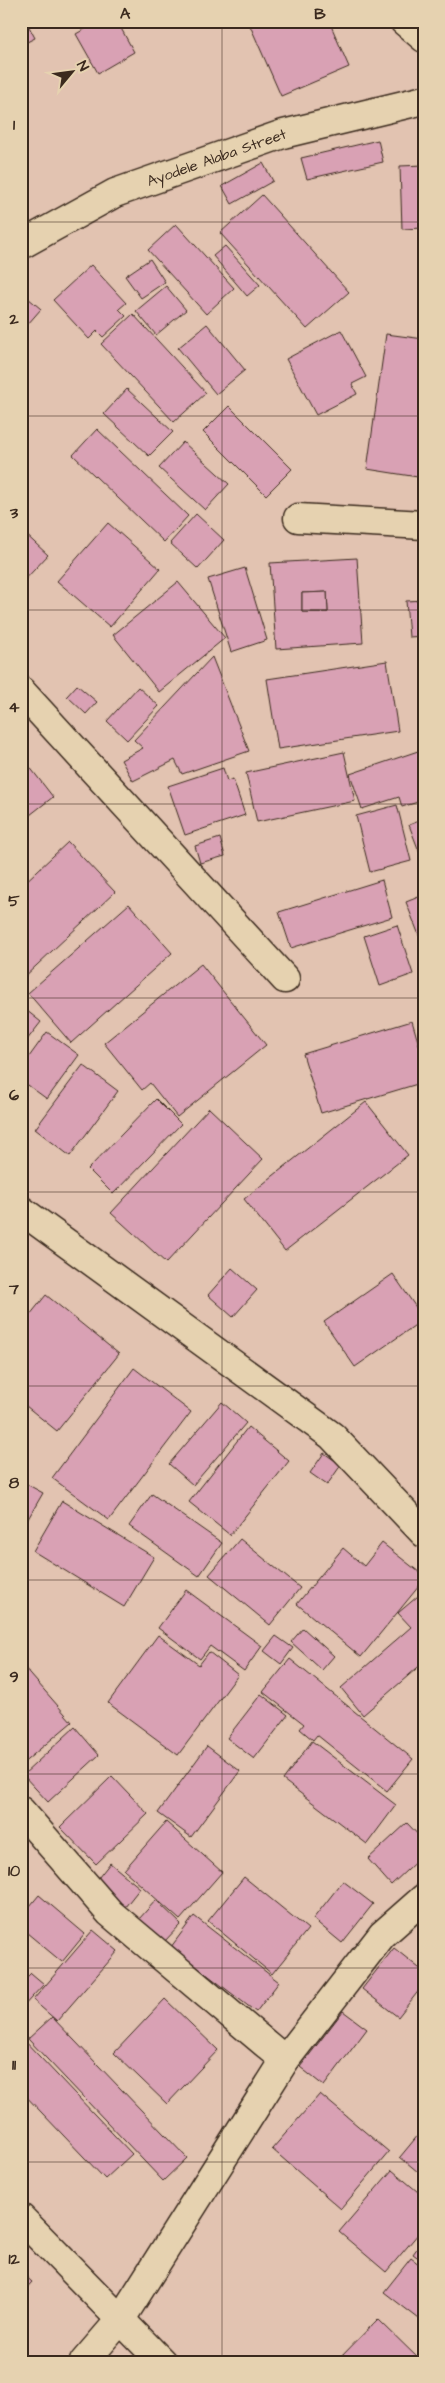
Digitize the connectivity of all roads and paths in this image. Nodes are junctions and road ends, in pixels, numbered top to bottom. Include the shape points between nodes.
1 (404, 21) edge
2 (424, 38) edge
3 (424, 100) edge
4 (21, 245) edge
5 (298, 518) dead end
6 (424, 525) edge
7 (21, 691) edge
8 (286, 979) dead end
9 (21, 1210) edge
10 (424, 1533) edge
11 (21, 1812) edge
12 (424, 1898) edge
13 (284, 2060) junction
14 (21, 2218) edge
15 (121, 2319) junction
16 (84, 2362) edge
17 (162, 2362) edge

1 - 2 street
3 - 4 street, Ayodele Alaba Street via 283,134 125,190
5 - 6 street
7 - 8 street
9 - 10 street via 332,1436
11 - 13 street via 110,1913
12 - 13 street via 382,1935
13 - 15 street
14 - 15 street
15 - 16 street
15 - 17 street

